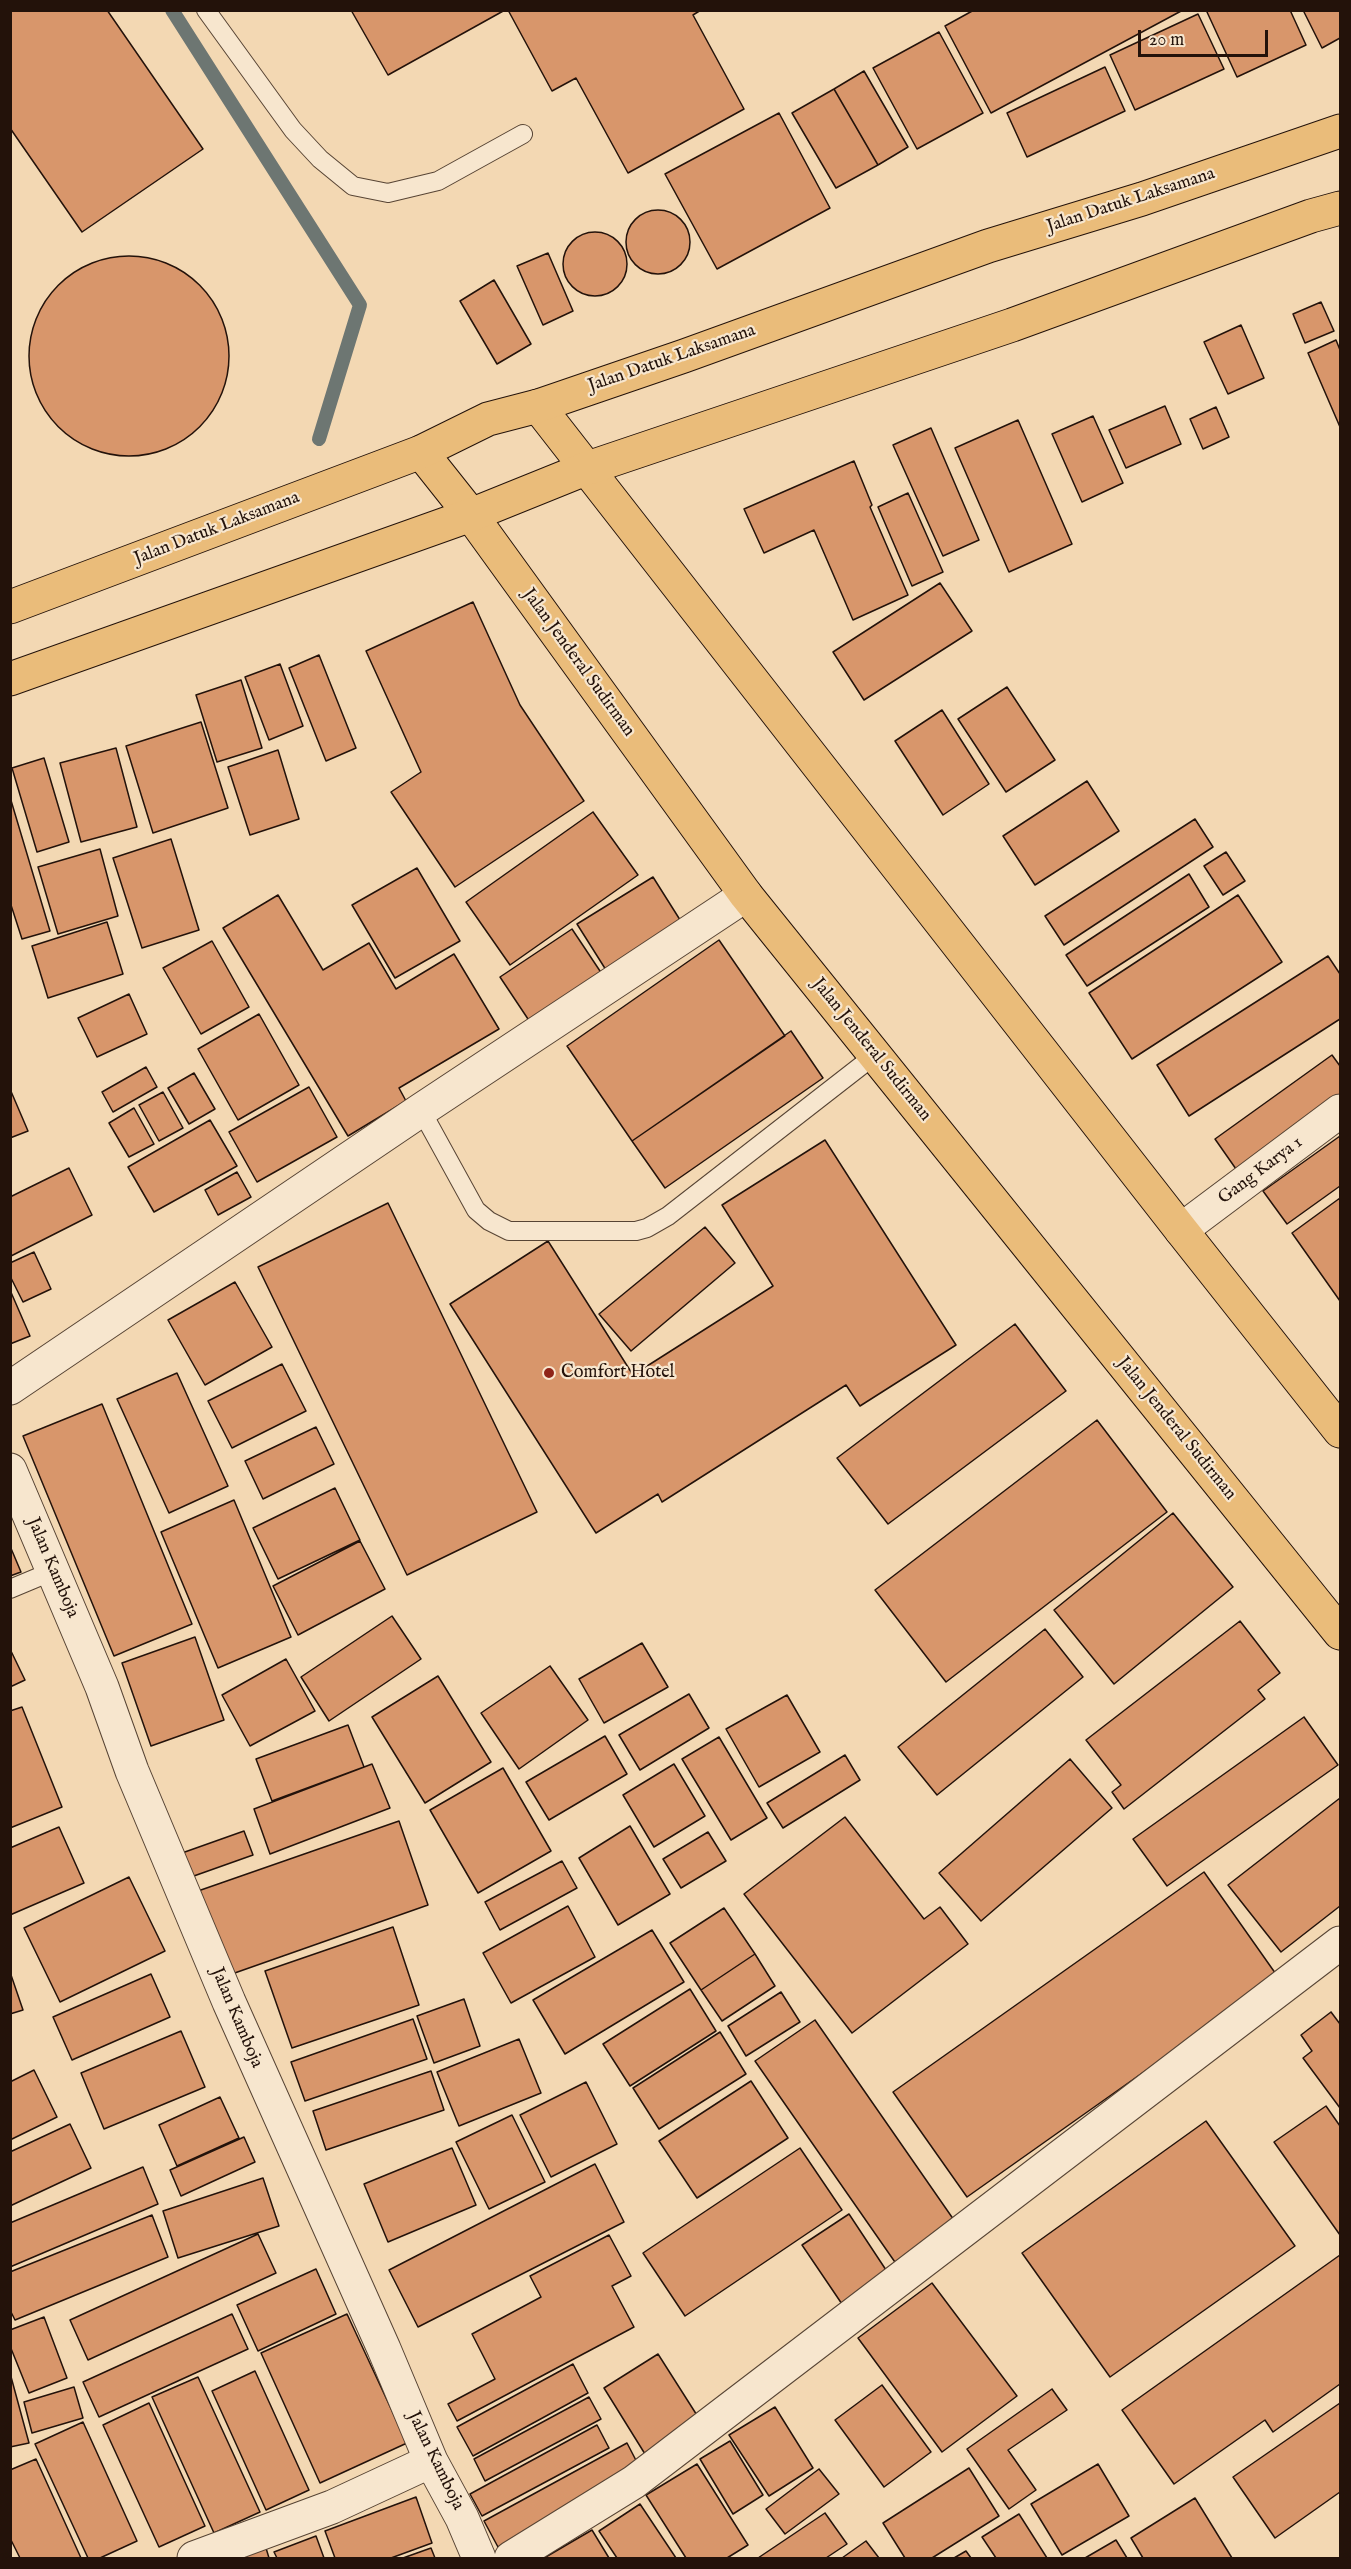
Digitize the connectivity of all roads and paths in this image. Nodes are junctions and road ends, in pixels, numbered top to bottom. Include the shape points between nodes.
1 (206, 10) edge
2 (1341, 131) edge
3 (524, 134) dead end
4 (1341, 208) edge
5 (538, 405) junction
6 (421, 452) junction
7 (585, 469) junction
8 (471, 515) junction
9 (10, 607) edge
10 (10, 679) edge
11 (746, 895) junction
12 (875, 1055) junction
13 (421, 1110) junction
14 (1341, 1111) edge
15 (1181, 1230) junction
16 (10, 1388) edge
17 (1341, 1431) edge
18 (10, 1470) edge
19 (53, 1571) junction
20 (10, 1589) edge
21 (1341, 1633) edge
22 (1341, 1943) edge
23 (431, 2461) junction
24 (194, 2559) edge
25 (479, 2559) edge
26 (511, 2559) edge

1 - 3 lane via 293,130 353,186 388,193 438,181
2 - 5 main road, Jalan Datuk Laksamana via 1142,199 988,246
4 - 7 main road via 1012,325
5 - 6 main road, Jalan Datuk Laksamana via 488,419
5 - 7 main road
6 - 8 main road, Jalan Jenderal Sudirman
6 - 9 main road, Jalan Datuk Laksamana
7 - 8 main road
7 - 15 main road
8 - 10 main road
8 - 11 main road, Jalan Jenderal Sudirman
11 - 12 main road, Jalan Jenderal Sudirman
11 - 13 street
12 - 13 lane via 668,1216 636,1231 509,1231 489,1221 476,1210
12 - 21 main road, Jalan Jenderal Sudirman
13 - 16 street
14 - 15 street, Gang Karya 1
15 - 17 main road
18 - 19 street, Jalan Kamboja
19 - 20 lane
19 - 23 street, Jalan Kamboja via 224,1991
22 - 26 street via 634,2482
23 - 24 street via 332,2507
23 - 25 street, Jalan Kamboja

